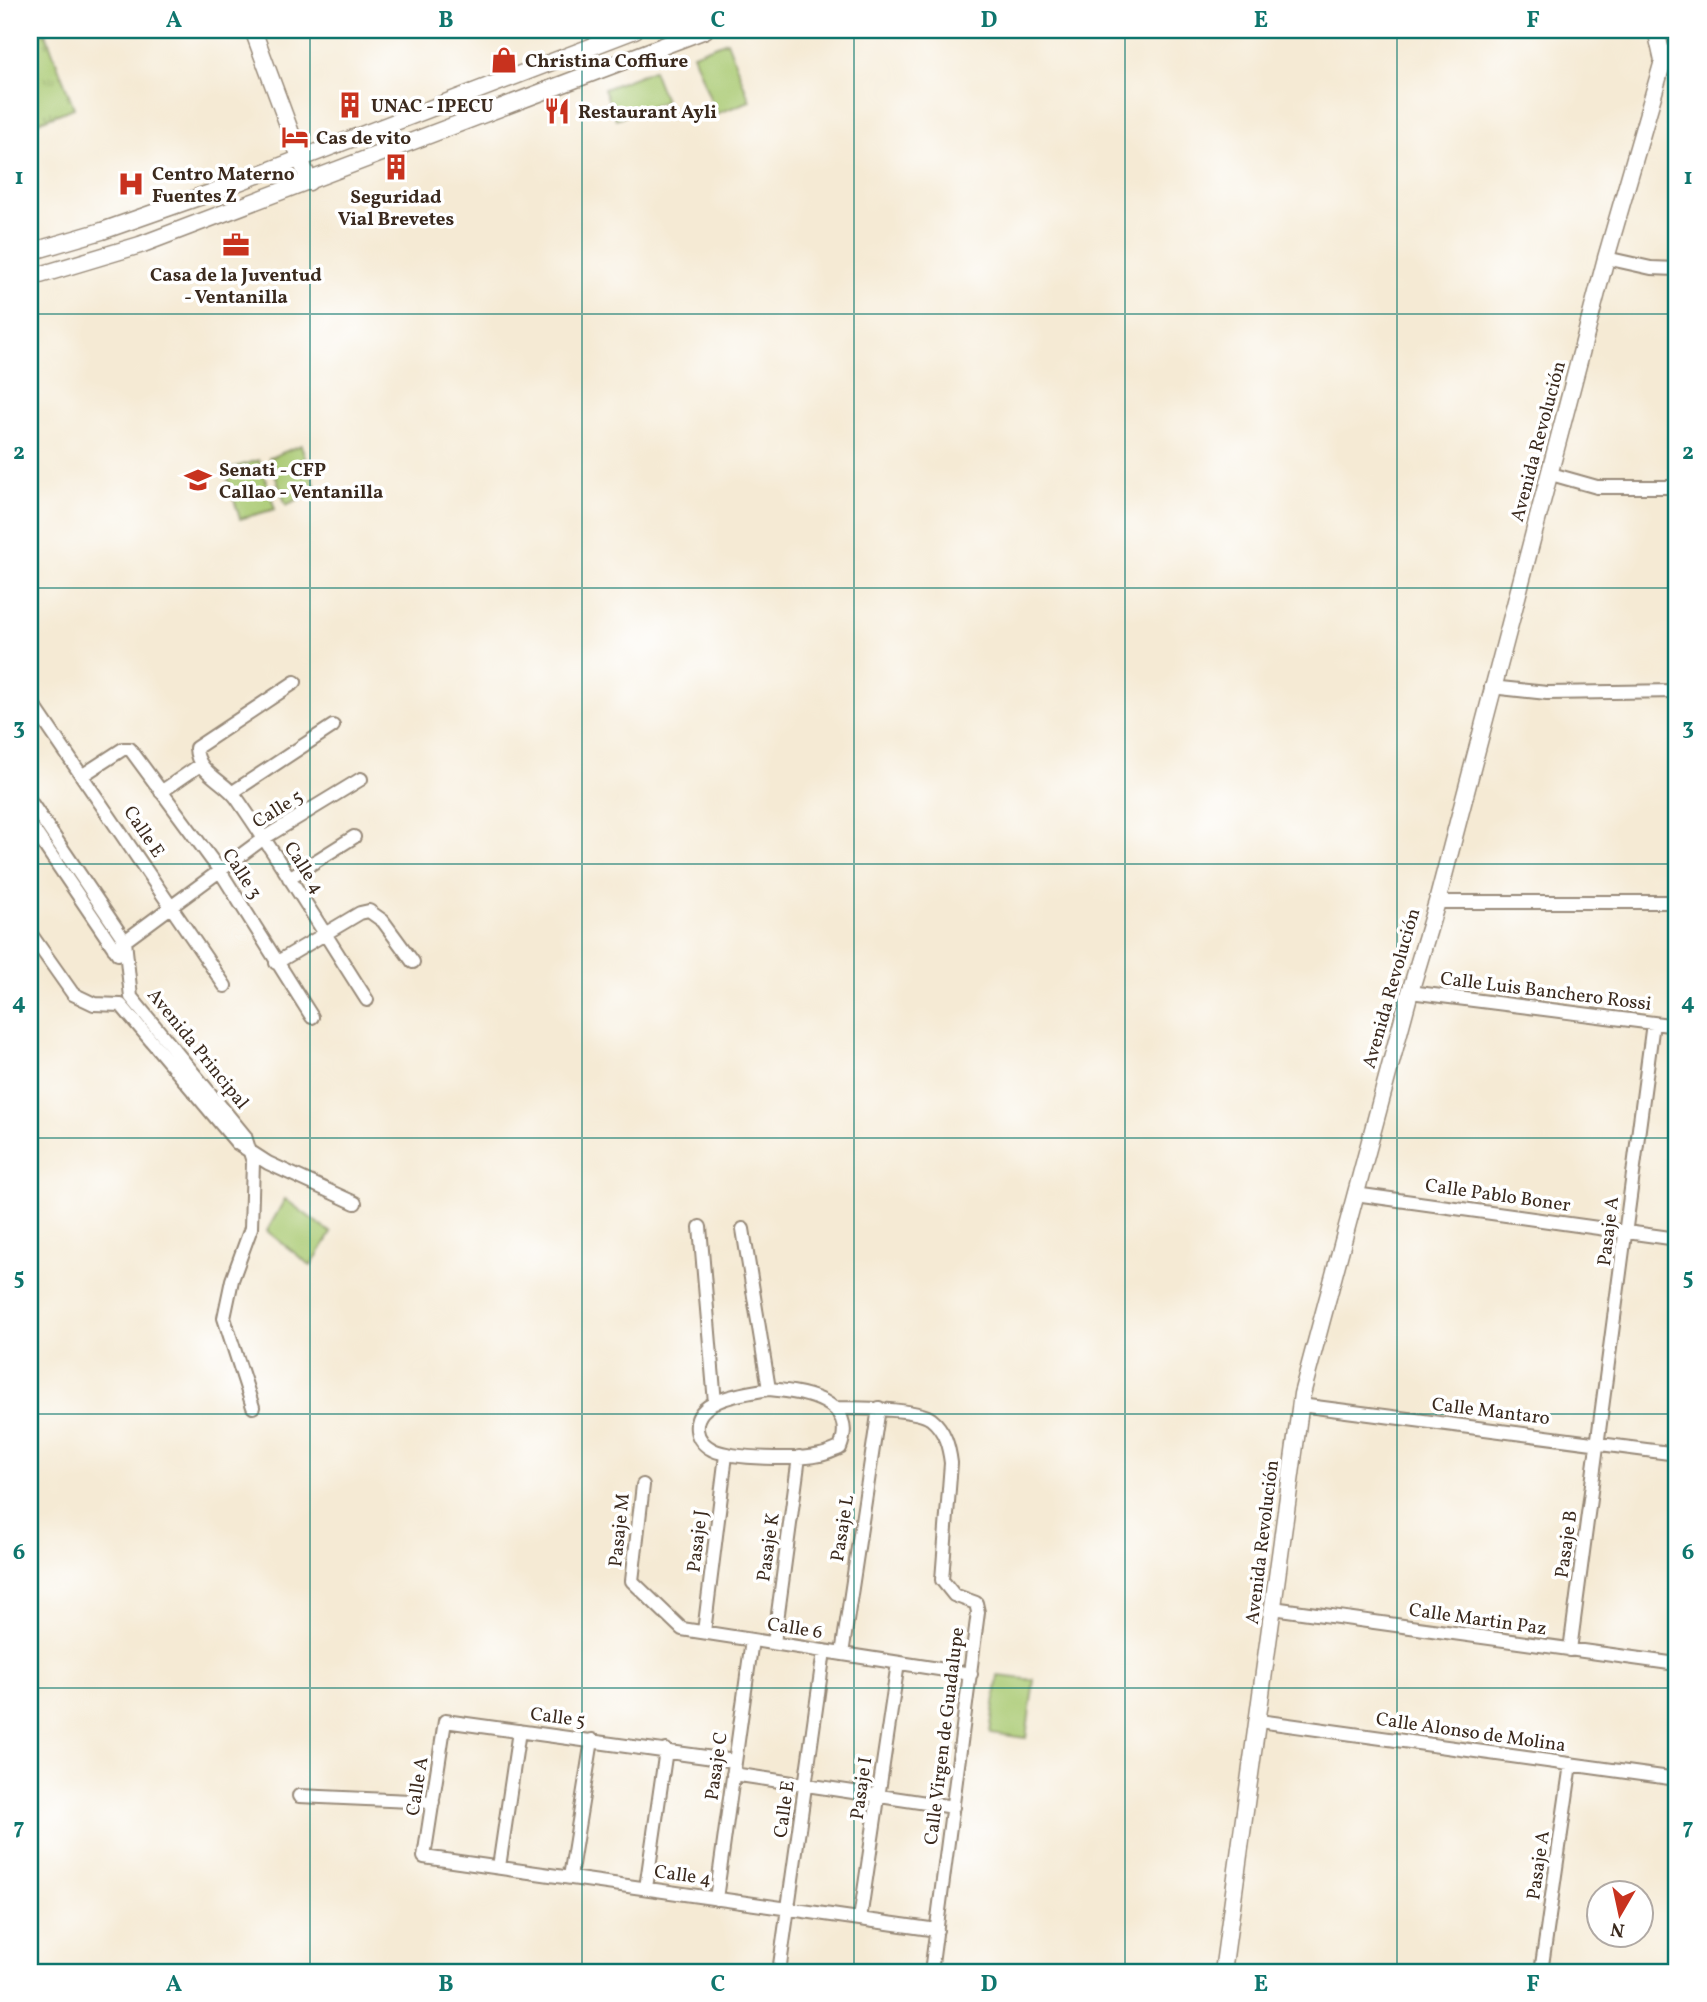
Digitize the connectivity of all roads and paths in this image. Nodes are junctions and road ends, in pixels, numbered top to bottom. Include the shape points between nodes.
1 (253, 30) edge
2 (635, 30) edge
3 (705, 30) edge
4 (1656, 30) edge
5 (1670, 61) edge
6 (301, 159) junction
7 (309, 182) junction
8 (30, 252) edge
9 (1606, 258) junction
10 (1677, 269) edge
11 (30, 278) edge
12 (1550, 474) junction
13 (1677, 487) edge
14 (296, 682) dead end
15 (1491, 687) junction
16 (1677, 691) edge
17 (30, 701) edge
18 (35, 717) edge
19 (333, 726) dead end
20 (200, 765) junction
21 (83, 775) junction
22 (361, 779) dead end
23 (161, 792) junction
24 (233, 792) junction
25 (30, 801) edge
26 (30, 824) edge
27 (354, 837) dead end
28 (264, 838) junction
29 (220, 871) junction
30 (289, 878) junction
31 (1437, 902) junction
32 (1677, 902) edge
33 (173, 908) junction
34 (30, 933) edge
35 (325, 934) junction
36 (119, 945) junction
37 (412, 962) dead end
38 (276, 963) junction
39 (225, 986) dead end
40 (1410, 992) junction
41 (368, 1000) dead end
42 (126, 1001) junction
43 (312, 1017) dead end
44 (1653, 1023) junction
45 (1677, 1026) edge
46 (251, 1152) junction
47 (1355, 1194) junction
48 (355, 1203) dead end
49 (700, 1227) dead end
50 (743, 1229) dead end
51 (1626, 1232) junction
52 (1677, 1239) edge
53 (769, 1389) junction
54 (715, 1403) junction
55 (1300, 1405) junction
56 (253, 1407) dead end
57 (834, 1408) junction
58 (879, 1408) junction
59 (1598, 1443) junction
60 (726, 1454) junction
61 (1677, 1454) edge
62 (799, 1457) junction
63 (643, 1485) dead end
64 (632, 1581) joint
65 (1273, 1608) junction
66 (704, 1632) junction
67 (752, 1640) junction
68 (774, 1643) junction
69 (1570, 1650) junction
70 (824, 1651) junction
71 (842, 1654) junction
72 (898, 1662) junction
73 (1677, 1664) edge
74 (971, 1674) junction
75 (445, 1721) joint
76 (1259, 1721) junction
77 (519, 1731) junction
78 (592, 1740) junction
79 (666, 1750) junction
80 (1571, 1764) junction
81 (734, 1767) junction
82 (1677, 1779) edge
83 (805, 1786) junction
84 (299, 1796) dead end
85 (878, 1796) junction
86 (433, 1802) junction
87 (953, 1807) junction
88 (424, 1857) joint
89 (499, 1867) junction
90 (570, 1878) junction
91 (646, 1888) junction
92 (716, 1899) junction
93 (788, 1909) junction
94 (859, 1919) junction
95 (937, 1930) junction
96 (779, 1972) edge
97 (931, 1972) edge
98 (1223, 1972) edge
99 (1541, 1972) edge

1 - 6 street
2 - 6 street
3 - 7 street
4 - 5 street, Avenida Revolución
5 - 9 street, Avenida Revolución
6 - 7 street
6 - 8 street via 102,231
7 - 11 street via 140,245
9 - 10 street
9 - 12 street, Avenida Revolución
12 - 13 street via 1597,486
12 - 15 street, Avenida Revolución
14 - 20 street via 196,748
15 - 16 street via 1548,693
15 - 31 street, Avenida Revolución
17 - 18 street, Calle E
18 - 21 street, Calle E
19 - 24 street
20 - 23 street
20 - 24 street, Calle 4
21 - 23 street, Calle 3 via 130,749
21 - 33 street, Calle E
22 - 28 street, Calle 5
23 - 29 street, Calle 3
24 - 28 street, Calle 4
25 - 36 street
26 - 36 street
27 - 30 street
28 - 29 street, Calle 5
28 - 30 street, Calle 4
29 - 33 street, Calle 5
29 - 38 street, Calle 3
30 - 35 street, Calle 4
31 - 32 street
31 - 40 street, Avenida Revolución
33 - 36 street, Calle 5
33 - 39 street, Calle E
34 - 42 street via 73,994 94,1004
35 - 37 street via 369,911 383,921
35 - 38 street
35 - 41 street, Calle 4
36 - 42 street, Avenida Principal
38 - 43 street, Calle 3
40 - 44 street, Calle Luis Banchero Rossi
40 - 47 street, Avenida Revolución
42 - 46 street, Avenida Principal via 237,1143
42 - 46 street, Avenida Principal via 246,1136
44 - 45 street, Calle Luis Banchero Rossi
44 - 51 street, Pasaje A
46 - 48 street
46 - 56 street, Avenida Principal via 251,1228 224,1318
47 - 51 street, Calle Pablo Boner
47 - 55 street, Avenida Revolución
49 - 54 street
50 - 53 street
51 - 52 street, Calle Pablo Boner
51 - 59 street, Pasaje A
53 - 54 street
53 - 57 street via 799,1391
54 - 60 street via 698,1417 697,1430 701,1441
55 - 59 street, Calle Mantaro
55 - 65 street, Avenida Revolución
57 - 58 street, Calle Virgen de Guadalupe
57 - 62 street via 846,1434 840,1448
58 - 71 street, Pasaje L
58 - 74 street, Calle Virgen de Guadalupe via 929,1418 946,1440 951,1463 941,1577 954,1595 976,1603
59 - 61 street, Calle Mantaro
59 - 69 street, Pasaje B
60 - 62 street
60 - 66 street, Pasaje J
62 - 68 street, Pasaje K
63 - 64 street, Pasaje M
64 - 66 street, Calle 6 via 679,1628
65 - 69 street, Calle Martin Paz
65 - 76 street, Avenida Revolución
66 - 67 street, Calle 6
67 - 68 street, Calle 6
67 - 81 street, Pasaje C
68 - 70 street, Calle 6
69 - 73 street, Calle Martin Paz
70 - 71 street, Calle 6
70 - 83 street, Calle E
71 - 72 street, Calle 6
72 - 74 street, Calle 6
72 - 85 street, Pasaje I
74 - 87 street, Calle Virgen de Guadalupe
75 - 77 street, Calle 5
75 - 86 street, Calle A
76 - 80 street, Calle Alonso de Molina
76 - 98 street, Avenida Revolución
77 - 78 street, Calle 5
77 - 89 street
78 - 79 street, Calle 5
78 - 90 street
79 - 81 street, Calle 5
79 - 91 street
80 - 82 street, Calle Alonso de Molina
80 - 99 street, Pasaje A
81 - 83 street, Calle 5
81 - 92 street, Pasaje C
83 - 85 street, Calle 5
83 - 93 street, Calle E
84 - 86 street
85 - 87 street, Calle 5
85 - 94 street, Pasaje I
86 - 88 street, Calle A
87 - 95 street, Calle Virgen de Guadalupe
88 - 89 street, Calle 4
89 - 90 street, Calle 4
90 - 91 street, Calle 4
91 - 92 street, Calle 4
92 - 93 street, Calle 4
93 - 94 street, Calle 4
93 - 96 street, Calle E
94 - 95 street, Calle 4
95 - 97 street, Calle Virgen de Guadalupe

